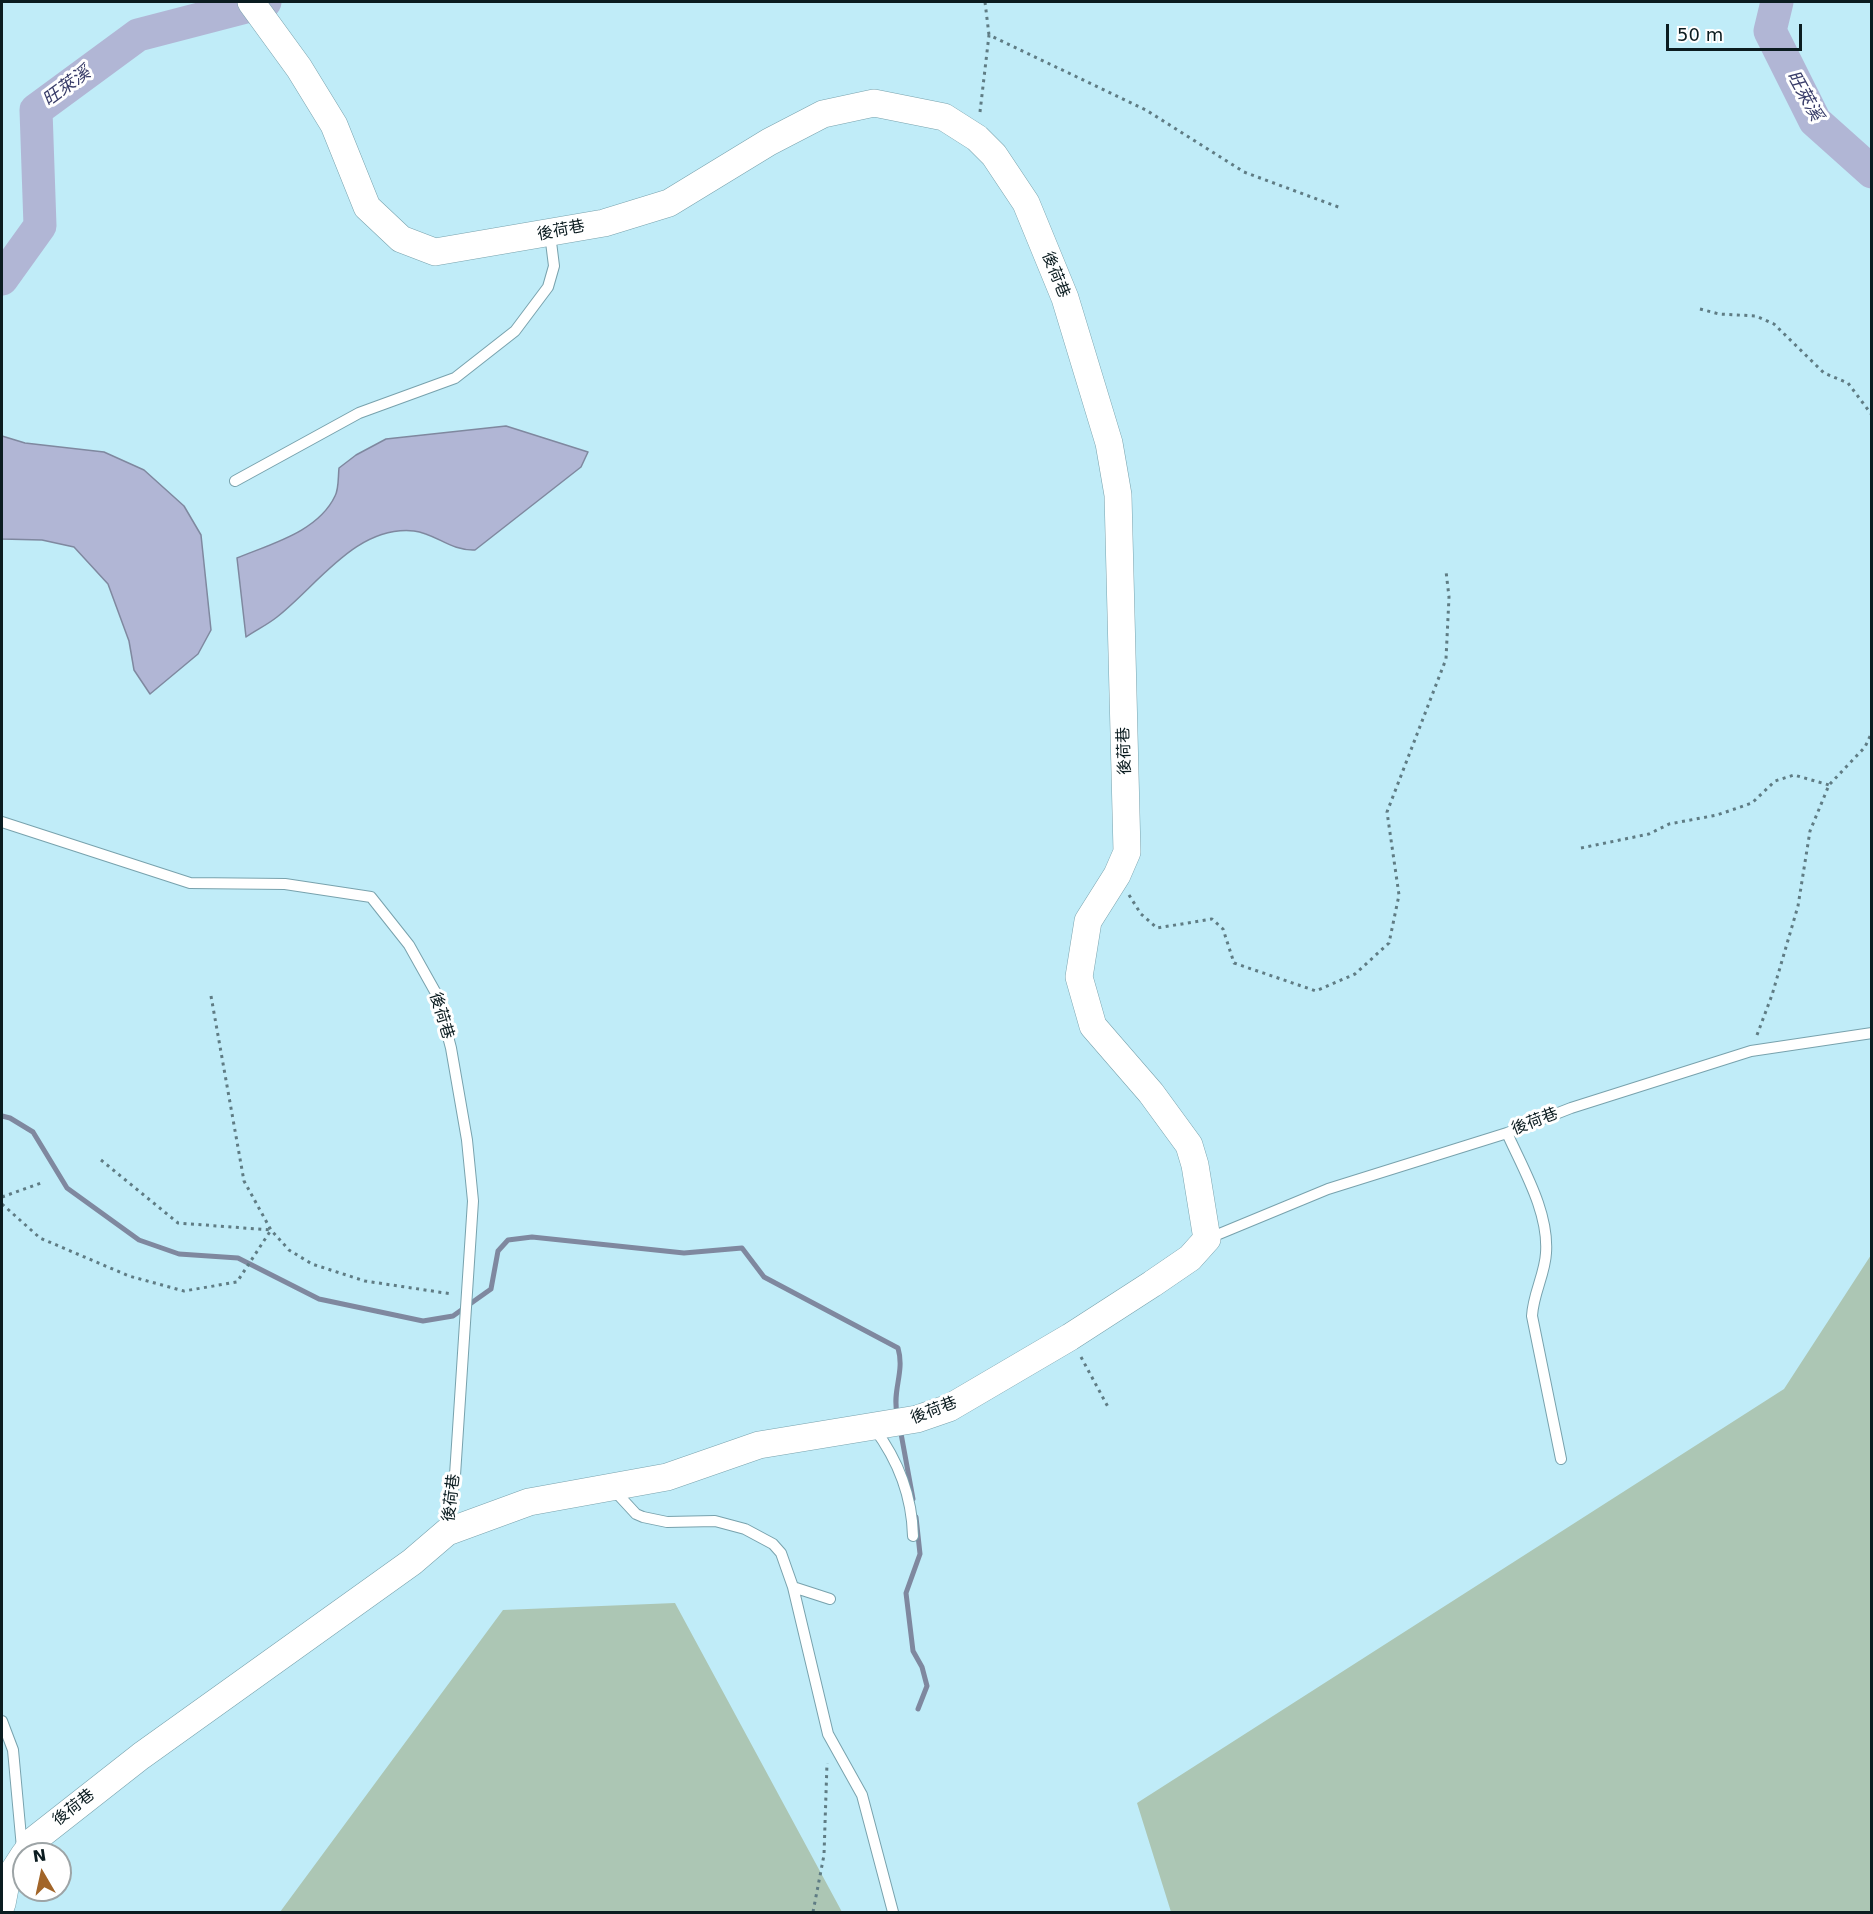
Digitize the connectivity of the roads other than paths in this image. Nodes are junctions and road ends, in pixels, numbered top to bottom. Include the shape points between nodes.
1 (250, 2) edge
2 (550, 234) junction
3 (234, 481) dead end
4 (2, 822) edge
5 (1872, 1033) edge
6 (1507, 1133) junction
7 (1207, 1239) junction
8 (874, 1428) junction
9 (1562, 1459) dead end
10 (612, 1488) junction
11 (447, 1532) junction
12 (913, 1536) dead end
13 (793, 1587) junction
14 (830, 1599) dead end
15 (2, 1721) edge
16 (23, 1842) edge
17 (33, 1842) edge
18 (12, 1874) edge
19 (2, 1904) edge
20 (893, 1912) edge

1 - 2 street, 後荷巷 via 334,125 367,207 401,239 435,252
2 - 3 lane via 554,266 548,287 515,330 455,378 359,413
2 - 7 street, 後荷巷 via 669,203 823,114 874,103 944,117 977,138 994,155 1026,203 1065,298 1109,443 1118,495 1127,852 1118,875 1088,921 1079,977 1093,1026 1189,1144
4 - 11 lane, 後荷巷 via 190,883 285,884 371,897 409,945 437,995 451,1048 473,1201 455,1474
5 - 6 lane, 後荷巷 via 1751,1051 1571,1108
6 - 7 lane, 後荷巷 via 1328,1189
6 - 9 lane via 1544,1226 1546,1253 1532,1316
7 - 8 street, 後荷巷 via 1190,1258 1070,1337 949,1408
8 - 10 street, 後荷巷 via 759,1445 674,1474
8 - 12 lane via 892,1452 900,1472 912,1516
10 - 11 street, 後荷巷 via 529,1502
10 - 13 lane via 642,1517 714,1521 745,1529 773,1544 781,1554
11 - 17 street, 後荷巷 via 412,1562 141,1756
13 - 14 lane
13 - 20 lane via 828,1734 862,1795
15 - 16 lane via 13,1750
18 - 19 street, 後荷巷

